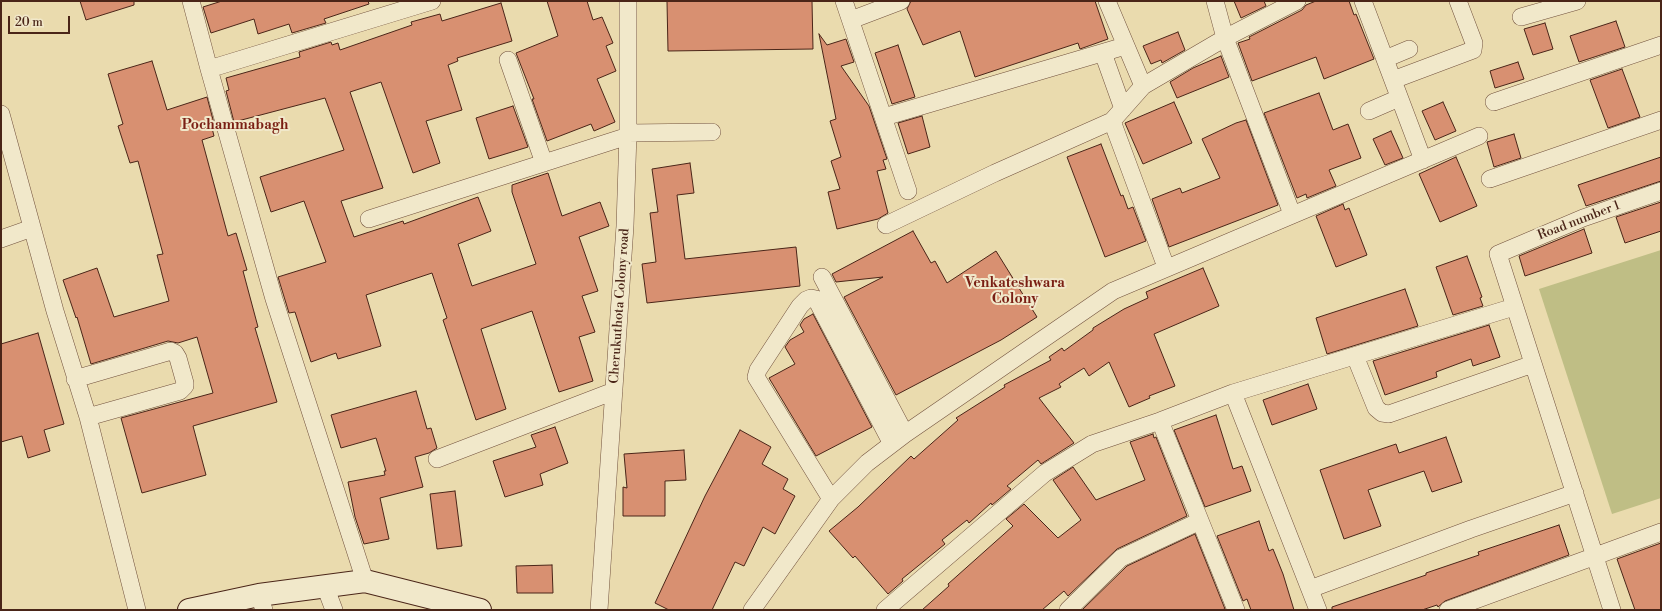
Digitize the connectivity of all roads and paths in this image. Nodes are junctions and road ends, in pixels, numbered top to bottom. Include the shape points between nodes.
1 (192, 1) edge
2 (432, 1) edge
3 (628, 1) edge
4 (844, 1) edge
5 (901, 1) edge
6 (1107, 1) edge
7 (1215, 1) edge
8 (1297, 1) edge
9 (1363, 1) edge
10 (1458, 1) edge
11 (1577, 1) edge
12 (1521, 17) dead end
13 (851, 20) junction
14 (1224, 38) junction
15 (1661, 45) edge
16 (1125, 46) junction
17 (1103, 52) junction
18 (1385, 59) junction
19 (508, 60) dead end
20 (209, 69) junction
21 (1414, 72) junction
22 (1393, 80) junction
23 (1143, 86) junction
24 (1399, 98) junction
25 (1494, 102) dead end
26 (1369, 111) dead end
27 (1117, 115) junction
28 (884, 117) junction
29 (1661, 120) edge
30 (2, 124) edge
31 (712, 132) dead end
32 (628, 134) junction
33 (1479, 136) dead end
34 (6, 149) edge
35 (1423, 160) junction
36 (544, 163) junction
37 (1490, 179) dead end
38 (908, 191) dead end
39 (1661, 191) edge
40 (1292, 214) junction
41 (369, 219) dead end
42 (886, 225) dead end
43 (32, 228) junction
44 (1, 238) edge
45 (1166, 267) junction
46 (822, 277) dead end
47 (1514, 307) junction
48 (1355, 356) junction
49 (1533, 364) junction
50 (75, 379) junction
51 (614, 391) junction
52 (1233, 393) junction
53 (88, 418) junction
54 (1160, 421) junction
55 (899, 439) junction
56 (437, 459) dead end
57 (1575, 493) junction
58 (831, 499) junction
59 (1200, 521) junction
60 (1661, 532) edge
61 (1594, 557) junction
62 (365, 581) junction
63 (325, 586) junction
64 (1310, 589) junction
65 (262, 603) edge
66 (1487, 603) edge
67 (137, 610) edge
68 (191, 610) edge
69 (334, 610) edge
70 (480, 610) edge
71 (599, 610) edge
72 (752, 610) edge
73 (885, 610) edge
74 (1068, 610) edge
75 (1236, 610) edge
76 (1318, 610) edge
77 (1448, 610) edge
78 (1612, 610) edge

1 - 20 street
2 - 20 street
3 - 32 street, Cherukuthota Colony road
4 - 13 street
5 - 13 street
6 - 16 street
7 - 14 street
8 - 14 street
9 - 18 street
10 - 21 street via 1474,43 1473,50
11 - 12 street
13 - 28 street
14 - 23 street
14 - 40 street
15 - 25 street
16 - 17 street
16 - 23 street
17 - 27 street
17 - 28 street
18 - 21 street via 1407,50
18 - 22 street
19 - 36 street
20 - 62 street via 274,299
21 - 22 street
22 - 24 street
23 - 27 street
24 - 26 street
24 - 35 street
27 - 42 street
27 - 45 street
28 - 38 street
29 - 37 street
30 - 34 street
31 - 32 street
32 - 36 street
32 - 51 street, Cherukuthota Colony road via 625,226
33 - 35 street
34 - 43 street
35 - 40 street
36 - 41 street
39 - 47 street, Road number 1 via 1584,218 1498,254
40 - 45 street
43 - 44 street
43 - 50 street
45 - 55 street via 1113,291
46 - 55 street
47 - 48 street
47 - 49 street
48 - 49 street via 1376,408 1382,413 1390,414
48 - 52 street
49 - 57 street
50 - 53 street
50 - 53 street via 171,351 178,358 185,383 180,391
51 - 56 street
51 - 71 street, Cherukuthota Colony road
52 - 54 street
52 - 64 street
53 - 67 street
54 - 59 street
54 - 73 street via 1092,444 1045,473
55 - 58 street via 867,463
55 - 58 street via 816,299 806,300 758,370 756,377
57 - 61 street
57 - 64 street
58 - 72 street
59 - 74 street via 1121,558
59 - 75 street
60 - 61 street
61 - 66 street
61 - 78 street
62 - 63 street
62 - 70 street
63 - 65 street
63 - 69 street
64 - 76 street
65 - 68 street
66 - 77 street

